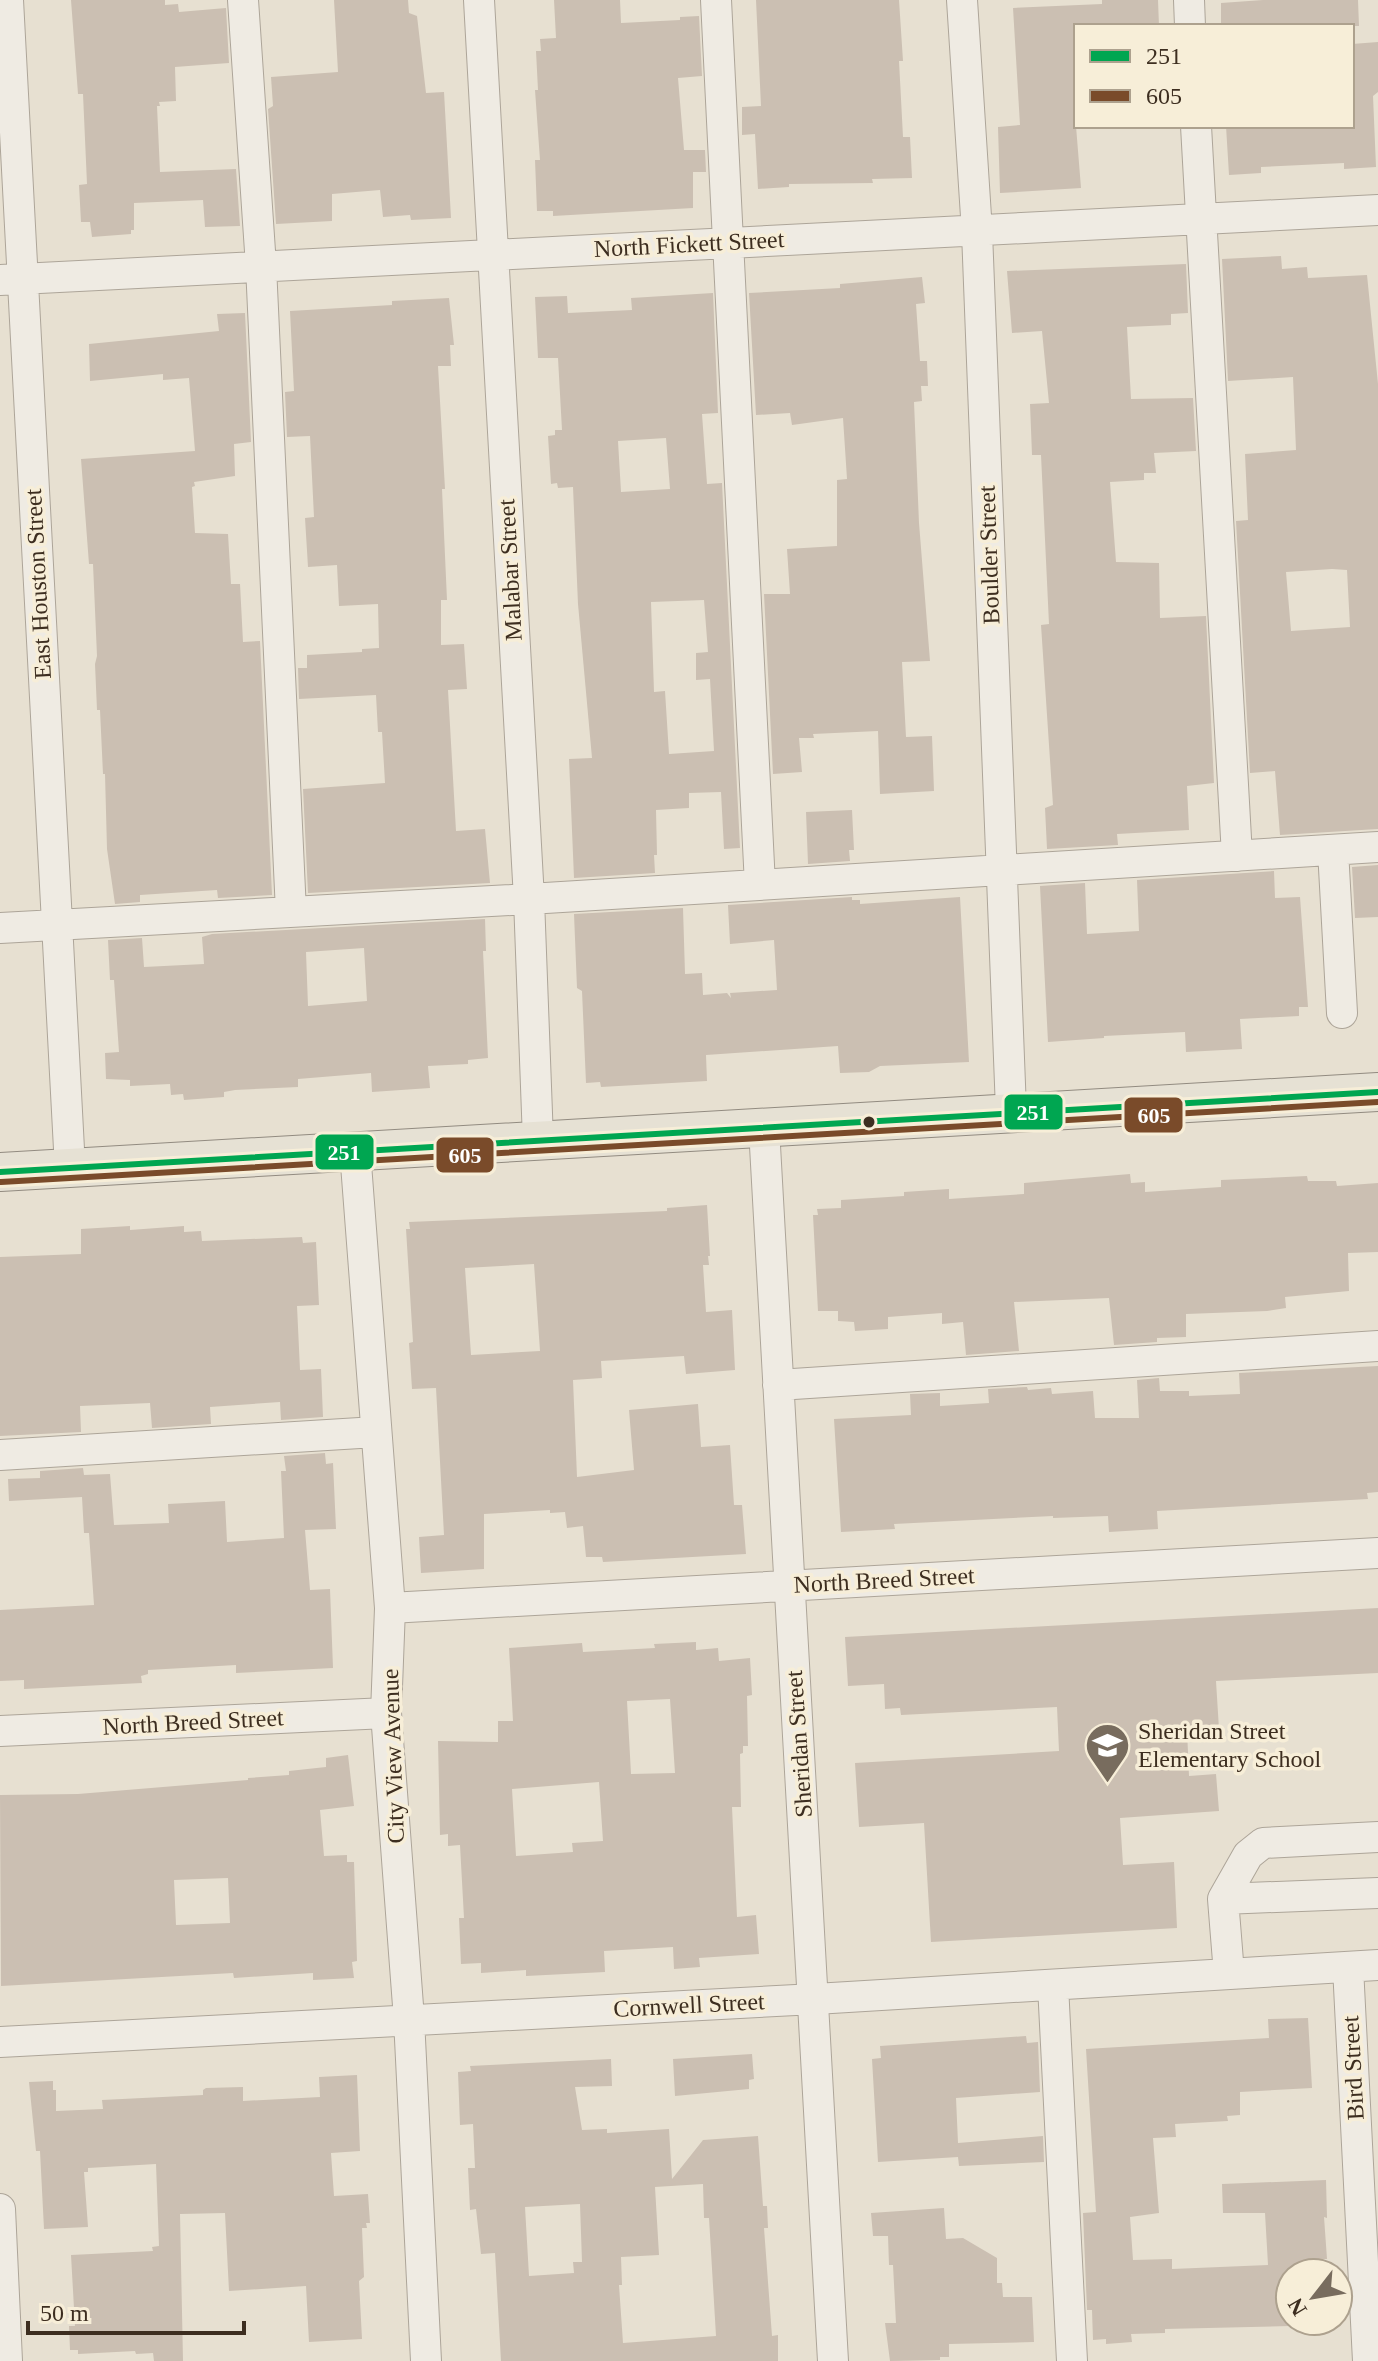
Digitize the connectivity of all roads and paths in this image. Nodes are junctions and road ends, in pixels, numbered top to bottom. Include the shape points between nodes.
1 (8, 0) edge
2 (243, 0) edge
3 (479, 0) edge
4 (716, 0) edge
5 (962, 0) edge
6 (1189, 0) edge
7 (1190, 24) edge
8 (1196, 128) edge
9 (1378, 210) edge
10 (1202, 220) junction
11 (977, 232) junction
12 (728, 243) junction
13 (492, 253) junction
14 (261, 266) junction
15 (11, 280) edge
16 (1378, 847) edge
17 (1333, 850) junction
18 (1237, 856) junction
19 (1002, 870) junction
20 (760, 885) junction
21 (529, 899) junction
22 (291, 912) junction
23 (57, 924) junction
24 (0, 928) edge
25 (1342, 1013) dead end
26 (1378, 1092) edge
27 (1011, 1110) junction
28 (764, 1128) junction
29 (538, 1140) junction
30 (355, 1151) junction
31 (70, 1168) junction
32 (0, 1172) edge
33 (1378, 1346) edge
34 (778, 1385) junction
35 (376, 1432) junction
36 (0, 1455) edge
37 (1378, 1553) edge
38 (789, 1585) junction
39 (390, 1608) junction
40 (386, 1713) junction
41 (0, 1731) edge
42 (1378, 1837) edge
43 (1378, 1893) edge
44 (1223, 1899) junction
45 (1363, 1966) edge
46 (1229, 1974) junction
47 (1053, 1985) junction
48 (815, 1999) junction
49 (409, 2019) junction
50 (0, 2042) edge
51 (0, 2209) edge
52 (7, 2361) edge
53 (426, 2361) edge
54 (833, 2361) edge
55 (1072, 2361) edge
56 (1368, 2361) edge

1 - 15 street, East Houston Street
2 - 14 street
3 - 13 street, Malabar Street
4 - 12 street
5 - 11 street, Boulder Street
6 - 7 street
8 - 10 street
9 - 10 street, North Fickett Street
10 - 11 street, North Fickett Street
10 - 18 street
11 - 12 street, North Fickett Street
11 - 19 street, Boulder Street
12 - 13 street, North Fickett Street
12 - 20 street
13 - 14 street, North Fickett Street
13 - 21 street, Malabar Street
14 - 15 street, North Fickett Street
14 - 22 street
15 - 23 street, East Houston Street
16 - 17 street
17 - 18 street
17 - 25 street
18 - 19 street
19 - 20 street
19 - 27 street, Boulder Street
20 - 21 street
21 - 22 street
21 - 29 street, Malabar Street
22 - 23 street
23 - 24 street
23 - 31 street, East Houston Street
26 - 27 main road
27 - 28 main road
28 - 29 main road
28 - 34 street, Sheridan Street
29 - 30 main road
30 - 31 main road
30 - 35 street, City View Avenue
31 - 32 main road
33 - 34 street
34 - 38 street, Sheridan Street
35 - 36 street
35 - 39 street, City View Avenue
37 - 38 street, North Breed Street
38 - 39 street, North Breed Street
38 - 48 street, Sheridan Street
39 - 40 street, City View Avenue
40 - 41 street, North Breed Street
40 - 49 street, City View Avenue
42 - 44 street via 1263,1843 1248,1855
43 - 44 street
44 - 46 street
45 - 46 street, Cornwell Street
45 - 56 street, Bird Street
46 - 47 street, Cornwell Street
47 - 48 street, Cornwell Street
47 - 55 street
48 - 49 street, Cornwell Street
48 - 54 street, Sheridan Street
49 - 50 street, Cornwell Street
49 - 53 street, City View Avenue
51 - 52 street

